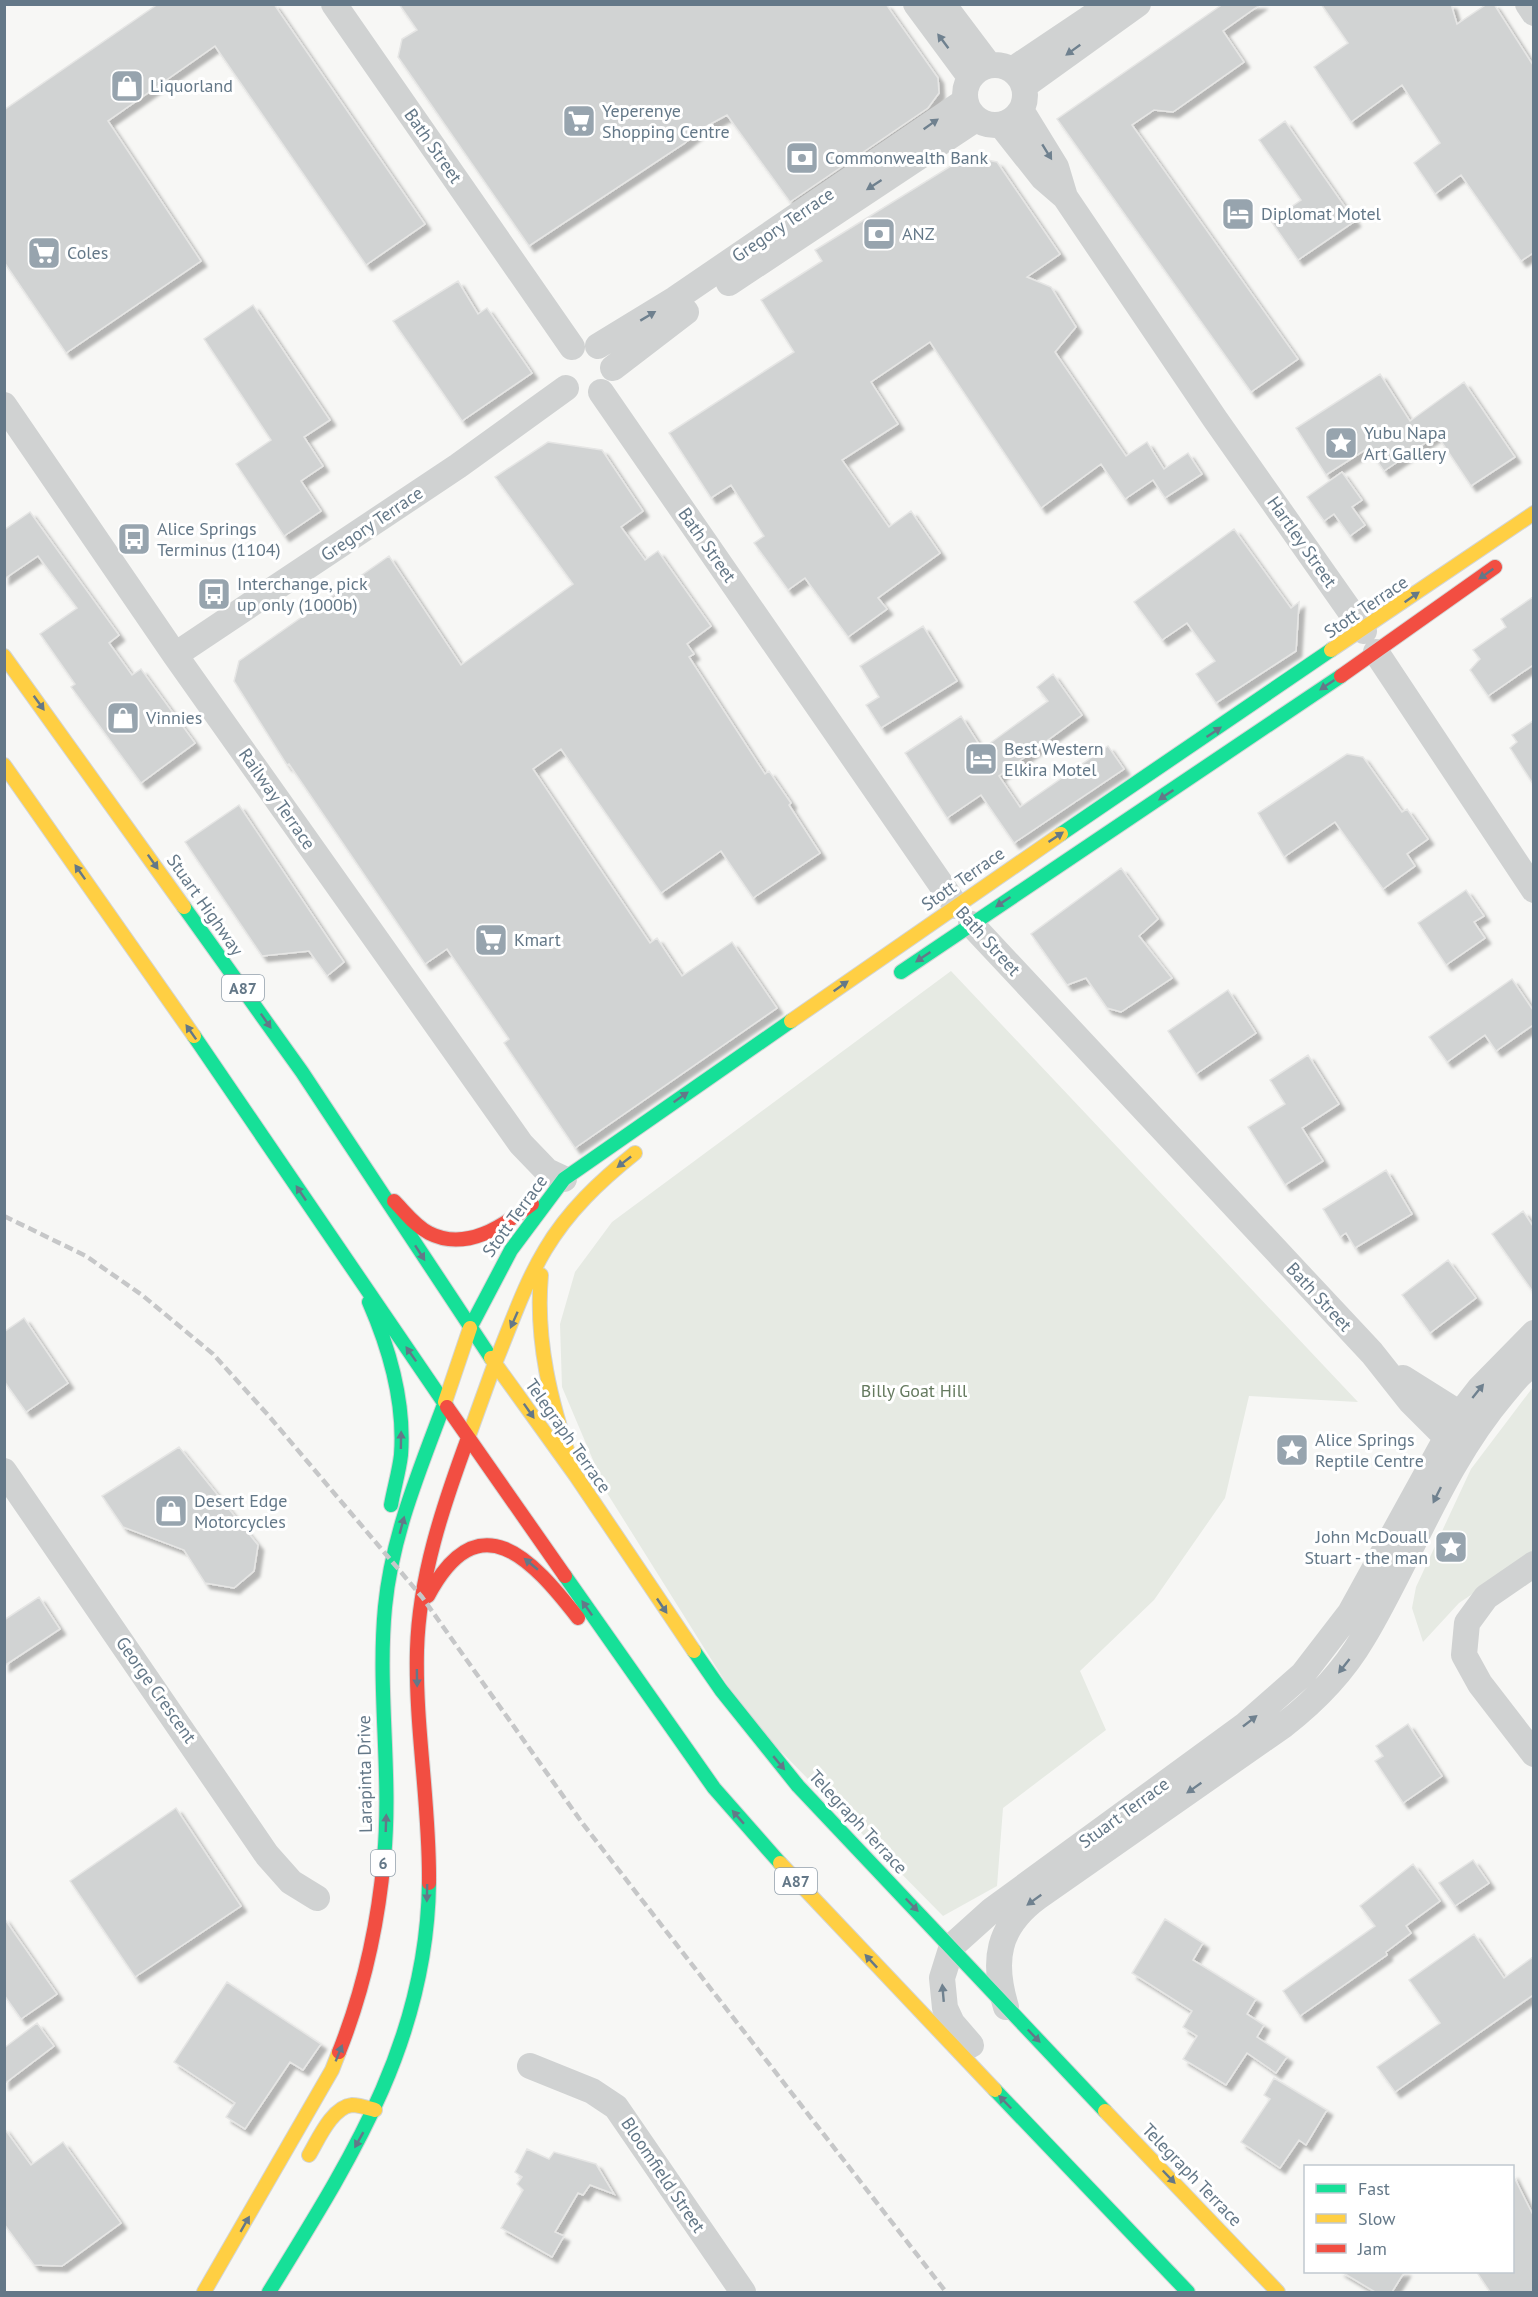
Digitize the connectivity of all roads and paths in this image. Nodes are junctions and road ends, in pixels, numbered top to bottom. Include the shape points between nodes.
1 (334, 4) edge
2 (916, 4) edge
3 (943, 4) edge
4 (1110, 4) edge
5 (1138, 4) edge
6 (1528, 4) edge
7 (1533, 13) edge
8 (995, 94) junction
9 (598, 346) junction
10 (572, 347) junction
11 (613, 368) junction
12 (566, 388) junction
13 (602, 392) junction
14 (4, 405) edge
15 (1533, 513) edge
16 (1506, 560) dead end
17 (1370, 641) junction
18 (175, 655) junction
19 (4, 656) edge
20 (4, 765) edge
21 (1533, 890) edge
22 (963, 915) junction
23 (893, 977) dead end
24 (650, 1143) dead end
25 (366, 1171) junction
26 (564, 1179) junction
27 (545, 1250) junction
28 (359, 1279) junction
29 (470, 1328) junction
30 (1533, 1333) edge
31 (495, 1363) junction
32 (1533, 1365) edge
33 (445, 1402) junction
34 (1461, 1432) junction
35 (468, 1438) junction
36 (4, 1472) edge
37 (576, 1476) junction
38 (1533, 1564) edge
39 (418, 1642) junction
40 (381, 1643) junction
41 (1533, 1754) edge
42 (689, 1755) junction
43 (317, 1898) dead end
44 (952, 1946) junction
45 (1006, 2007) junction
46 (530, 2066) dead end
47 (375, 2110) junction
48 (303, 2166) dead end
49 (252, 2237) dead end
50 (213, 2279) junction
51 (1182, 2286) edge
52 (204, 2292) edge
53 (269, 2292) edge
54 (743, 2292) edge
55 (1278, 2292) edge

1 - 10 street, Bath Street
8 -> 2 street, Hartley Street
3 - 8 street, Hartley Street
4 - 8 street, Gregory Terrace
5 -> 8 street, Gregory Terrace
6 - 7 street
9 -> 8 street, Gregory Terrace
8 -> 11 street, Gregory Terrace via 659,331
8 - 17 street, Hartley Street via 1043,178 1065,197
9 - 10 street
9 - 11 street
10 - 12 street via 561,362 561,380
11 - 13 street
12 - 13 street via 583,396
12 - 18 street, Gregory Terrace via 459,466
13 - 22 street, Bath Street
14 - 18 street, Railway Terrace
17 -> 15 main road, Stott Terrace
16 -> 17 main road, Stott Terrace
17 - 21 street, Hartley Street
17 -> 22 main road, Stott Terrace
22 -> 17 main road, Stott Terrace
18 - 26 street, Railway Terrace via 521,1144 547,1171
19 -> 25 main road, Stuart Highway / A87 via 302,1072
28 -> 20 main road, A87
22 -> 23 main road, Stott Terrace
26 -> 22 main road, Stott Terrace
22 - 34 street, Bath Street via 1372,1353 1418,1409
24 -> 27 main road via 591,1191
25 - 26 main road via 430,1234 461,1240 491,1232
25 -> 29 main road, Stuart Highway / A87
26 - 29 main road, Stott Terrace via 504,1258
27 -> 31 main road
27 - 37 main road via 538,1296 544,1364 559,1429
33 -> 28 main road, A87
40 -> 28 main road via 375,1616 378,1579 401,1448 401,1418 376,1318
29 - 31 main road, Telegraph Terrace / A87
29 - 33 main road, 6
34 -> 30 street, Stuart Terrace via 1480,1388
31 - 35 main road
31 -> 37 main road, Telegraph Terrace / A87
32 - 34 street, Stuart Terrace
33 - 35 main road, A87
40 -> 33 main road, Larapinta Drive / 6 via 392,1561 407,1504
44 -> 34 street, Stuart Terrace via 992,1910 1245,1725 1303,1674 1350,1613
34 -> 45 street, Stuart Terrace via 1399,1573 1363,1638 1321,1692 1284,1725 1014,1917 1006,1929 1000,1957
35 - 39 main road via 433,1540
42 -> 35 main road, A87
36 - 43 street, George Crescent via 267,1855 291,1882
37 -> 44 main road, Telegraph Terrace / A87 via 680,1632 755,1734 829,1820
38 - 41 street via 1486,1597 1467,1623 1464,1655 1480,1684
42 -> 39 main road via 542,1574 515,1552 476,1546 447,1565 429,1595
39 -> 47 main road via 419,1718 428,1820 427,1917 409,2014
50 -> 40 main road, Larapinta Drive / 6 via 332,2070 352,2020 370,1954 379,1915 385,1850 387,1783
51 -> 42 main road, A87 via 792,1877 736,1816
44 - 45 main road, Telegraph Terrace / A87
51 -> 44 street via 952,2023 945,2008 942,1978
45 -> 55 main road, Telegraph Terrace / A87
46 - 54 street, Bloomfield Street via 592,2091 616,2107
47 - 48 main road via 344,2106 326,2127
47 -> 53 main road
49 - 50 main road
50 - 52 main road, Larapinta Drive / 6

